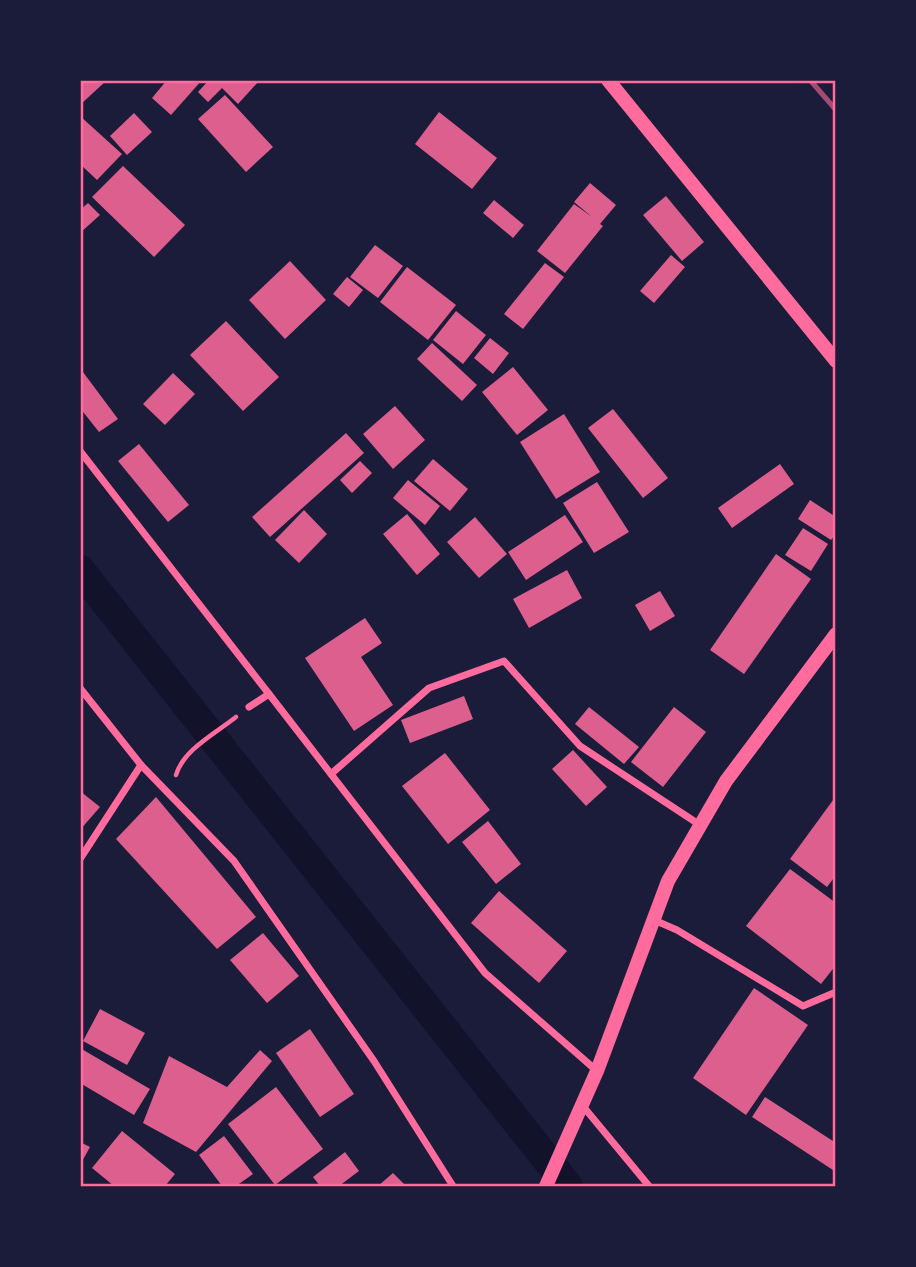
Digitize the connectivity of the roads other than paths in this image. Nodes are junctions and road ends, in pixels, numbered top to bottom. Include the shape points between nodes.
1 (608, 80) edge
2 (835, 361) edge
3 (80, 451) edge
4 (835, 634) edge
5 (80, 688) edge
6 (269, 694) junction
7 (248, 707) road end
8 (141, 765) junction
9 (331, 774) junction
10 (701, 825) junction
11 (80, 859) edge
12 (654, 920) junction
13 (835, 992) edge
14 (597, 1071) junction
15 (581, 1107) junction
16 (453, 1186) edge
17 (546, 1186) edge
18 (649, 1186) edge

1 - 2 main road
3 - 6 street
4 - 10 main road via 726,781
5 - 8 street
6 - 7 street
6 - 9 street
8 - 11 street
8 - 16 street via 234,861 374,1061
9 - 10 street via 429,688 504,661 580,746
9 - 14 street via 485,973
10 - 12 main road via 668,881
12 - 13 street via 803,1006
12 - 14 main road
14 - 15 main road
15 - 17 main road
15 - 18 street

